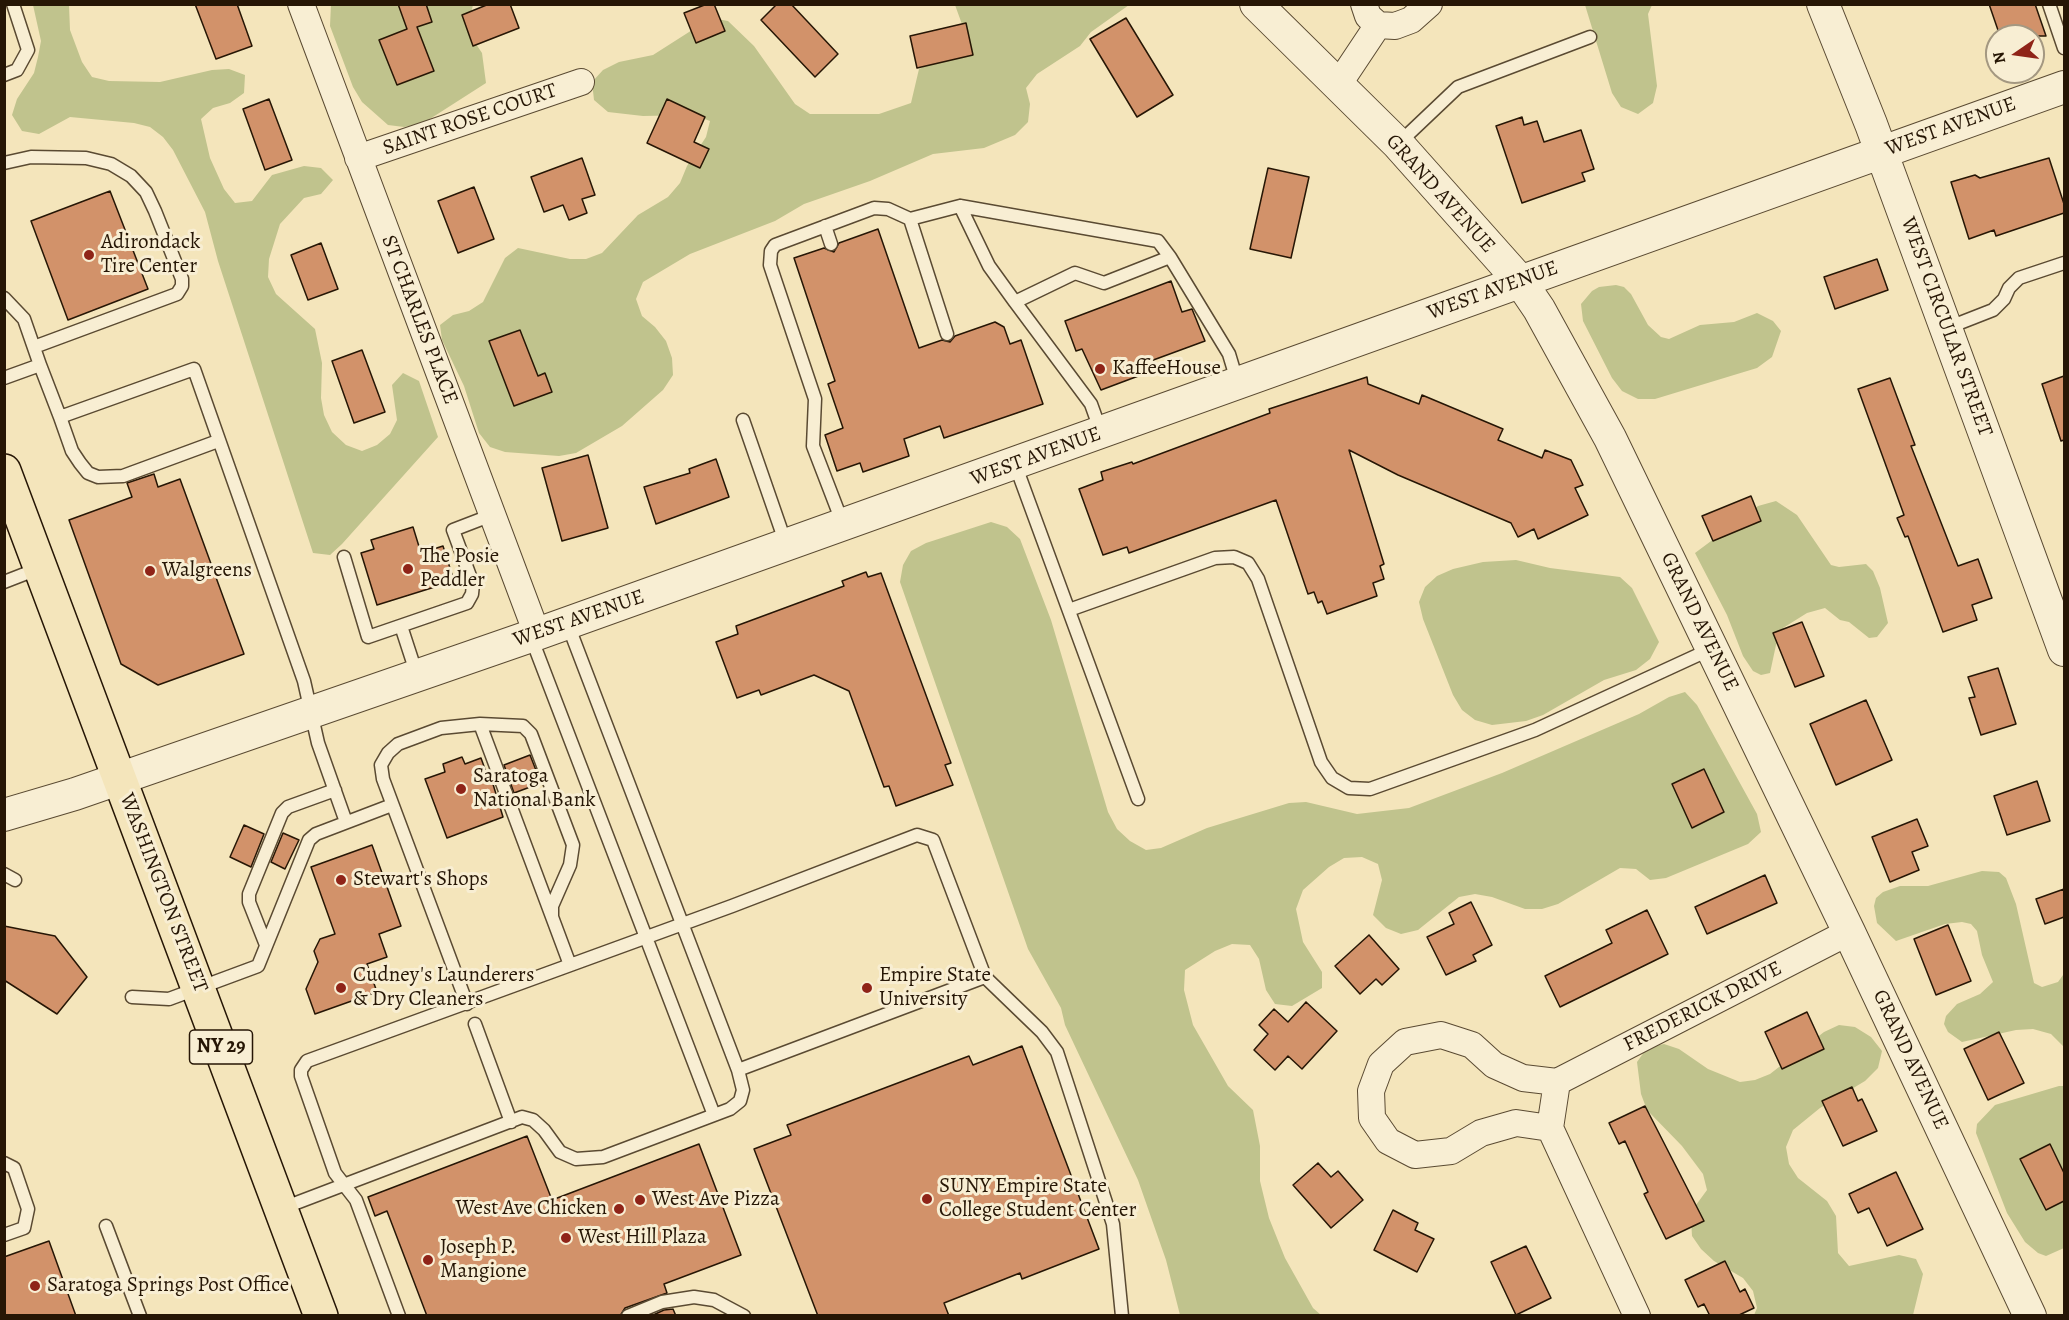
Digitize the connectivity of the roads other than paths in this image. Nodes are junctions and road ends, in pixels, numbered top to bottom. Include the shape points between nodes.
1 (13, 4) edge
2 (301, 4) edge
3 (1256, 4) edge
4 (1429, 4) edge
5 (1823, 4) edge
6 (2049, 4) edge
7 (1371, 15) edge
8 (1590, 37) dead end
9 (2064, 48) edge
10 (4, 75) edge
11 (581, 82) dead end
12 (1338, 85) junction
13 (2064, 87) edge
14 (1398, 144) junction
15 (1881, 152) junction
16 (358, 158) junction
17 (4, 164) edge
18 (960, 206) junction
19 (909, 219) junction
20 (825, 226) junction
21 (831, 244) dead end
22 (1170, 257) junction
23 (2064, 263) edge
24 (1520, 281) junction
25 (4, 298) edge
26 (1016, 302) junction
27 (1946, 328) junction
28 (947, 334) dead end
29 (34, 347) junction
30 (40, 364) junction
31 (4, 378) edge
32 (1239, 385) junction
33 (60, 417) junction
34 (743, 420) dead end
35 (1101, 434) junction
36 (218, 441) junction
37 (1015, 464) junction
38 (4, 471) edge
39 (492, 515) junction
40 (843, 525) junction
41 (786, 545) junction
42 (344, 557) dead end
43 (41, 567) junction
44 (4, 582) edge
45 (1069, 610) junction
46 (567, 624) junction
47 (401, 626) junction
48 (534, 635) junction
49 (1712, 649) junction
50 (2064, 650) edge
51 (418, 676) junction
52 (311, 713) junction
53 (480, 724) junction
54 (120, 778) junction
55 (335, 790) junction
56 (1138, 799) dead end
57 (392, 805) junction
58 (4, 815) edge
59 (346, 822) junction
60 (552, 916) junction
61 (682, 924) junction
62 (1849, 932) junction
63 (647, 937) junction
64 (266, 945) junction
65 (570, 965) junction
66 (985, 977) junction
67 (199, 988) junction
68 (132, 997) dead end
69 (467, 1004) junction
70 (475, 1024) dead end
71 (738, 1070) junction
72 (1557, 1082) junction
73 (714, 1115) junction
74 (510, 1122) junction
75 (1550, 1128) junction
76 (4, 1162) edge
77 (345, 1185) junction
78 (281, 1209) junction
79 (106, 1226) dead end
80 (4, 1236) edge
81 (140, 1316) edge
82 (321, 1316) edge
83 (399, 1316) edge
84 (628, 1316) edge
85 (744, 1316) edge
86 (1122, 1316) edge
87 (1637, 1316) edge
88 (2030, 1316) edge

1 - 10 lane via 28,50 17,70
2 - 16 street, ST CHARLES PLACE
3 - 12 street, GRAND AVENUE
4 - 7 street via 1411,20 1395,26
5 - 15 street, WEST CIRCULAR STREET
6 - 9 lane
7 - 12 street
8 - 14 lane via 1458,87
11 - 16 street, SAINT ROSE COURT
12 - 14 street, GRAND AVENUE
13 - 15 street, WEST AVENUE
14 - 24 street, GRAND AVENUE
15 - 24 street, WEST AVENUE
15 - 27 street, WEST CIRCULAR STREET
16 - 39 street, ST CHARLES PLACE
17 - 29 lane via 31,157 86,158 111,164 131,176 146,192 182,279 177,294
18 - 19 lane
18 - 22 lane via 1158,241
18 - 26 lane via 989,266
19 - 20 lane via 888,209 874,208
19 - 28 lane
20 - 21 lane
20 - 40 lane via 775,245 769,258 815,399 813,446
22 - 26 lane via 1104,283 1075,273
22 - 32 lane via 1229,354
23 - 27 lane via 2019,279 1994,310
24 - 32 street, WEST AVENUE
24 - 49 street, GRAND AVENUE via 1610,438
25 - 29 lane via 24,319
26 - 35 lane via 1091,404
27 - 50 street, WEST CIRCULAR STREET
29 - 30 lane
30 - 31 lane
30 - 33 lane
32 - 35 street, WEST AVENUE
33 - 36 lane via 80,464 88,473 108,479
33 - 36 lane via 194,369
34 - 41 lane
35 - 37 street, WEST AVENUE
36 - 52 lane via 304,681
37 - 40 street, WEST AVENUE
37 - 45 lane
38 - 43 highway, WASHINGTON STREET / NY 29
39 - 47 lane via 453,530 473,584 467,603
39 - 48 street, ST CHARLES PLACE
40 - 41 street, WEST AVENUE
41 - 46 street, WEST AVENUE
42 - 47 lane via 368,637
43 - 44 lane
43 - 54 highway, WASHINGTON STREET / NY 29
45 - 49 lane via 1215,558 1234,557 1248,563 1258,579 1321,762 1332,778 1349,788 1371,789 1535,730
45 - 56 lane
46 - 48 street, WEST AVENUE
46 - 61 lane
47 - 51 lane
48 - 51 street, WEST AVENUE
48 - 63 lane
49 - 62 street, GRAND AVENUE
51 - 52 street, WEST AVENUE
52 - 54 street, WEST AVENUE
52 - 55 lane
53 - 57 lane via 441,728 398,744 387,753 381,765 382,779
53 - 60 lane
53 - 60 lane via 523,726 531,734 568,829 573,856 552,906
54 - 58 street, WEST AVENUE
54 - 67 highway, WASHINGTON STREET / NY 29
55 - 59 lane
55 - 64 lane via 288,807 282,813 249,894
57 - 59 lane
57 - 69 lane
59 - 64 lane via 309,840
60 - 65 lane
61 - 63 lane
61 - 66 lane via 917,835 933,840
61 - 71 lane
62 - 72 street, FREDERICK DRIVE
62 - 88 street, GRAND AVENUE
63 - 65 lane
63 - 73 lane
64 - 67 lane via 258,966
65 - 69 lane
66 - 71 lane
66 - 86 lane via 1042,1032 1057,1052 1113,1224
67 - 68 lane via 169,999
67 - 78 highway, WASHINGTON STREET / NY 29
69 - 77 lane via 303,1065 301,1076 335,1173
70 - 74 lane
71 - 73 lane via 743,1090 740,1101
72 - 75 street
72 - 75 street via 1523,1078 1494,1065 1472,1045 1441,1035 1406,1042 1381,1064 1371,1091 1372,1118 1388,1141 1415,1155 1451,1151 1481,1132 1516,1123
73 - 74 lane via 603,1157 576,1159 560,1152 533,1120 522,1117
74 - 77 lane
75 - 87 street
76 - 80 lane via 14,1168 28,1209 24,1228
77 - 78 lane
77 - 83 lane via 356,1200
78 - 82 highway, WASHINGTON STREET / NY 29
79 - 81 lane
84 - 85 lane via 662,1302 694,1297 714,1300

